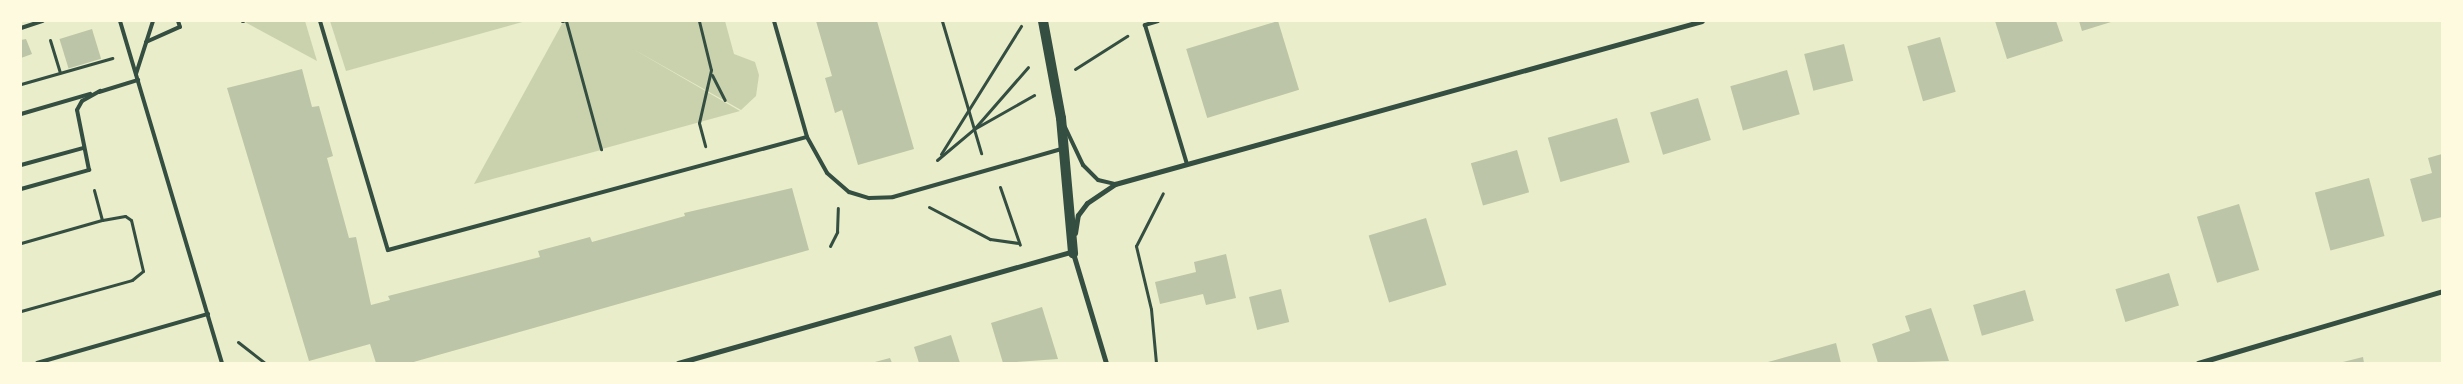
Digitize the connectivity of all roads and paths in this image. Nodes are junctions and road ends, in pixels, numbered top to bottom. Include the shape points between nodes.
1 (43, 21) edge
2 (120, 21) edge
3 (152, 21) edge
4 (178, 21) edge
5 (320, 21) edge
6 (564, 21) edge
7 (699, 21) edge
8 (774, 21) edge
9 (942, 21) edge
10 (1024, 21) edge
11 (1043, 21) edge
12 (1158, 21) edge
13 (1702, 21) edge
14 (1144, 23) edge
15 (21, 28) edge
16 (47, 30) dead end
17 (146, 42) junction
18 (1047, 43) junction
19 (134, 67) junction
20 (711, 70) junction
21 (60, 73) junction
22 (136, 74) junction
23 (138, 80) junction
24 (21, 84) edge
25 (100, 91) junction
26 (725, 100) dead end
27 (969, 112) junction
28 (21, 114) edge
29 (1061, 118) junction
30 (989, 120) dead end
31 (698, 124) dead end
32 (974, 129) junction
33 (975, 134) dead end
34 (807, 137) junction
35 (83, 148) junction
36 (602, 149) dead end
37 (1064, 149) junction
38 (1187, 164) junction
39 (21, 165) edge
40 (89, 170) junction
41 (1115, 184) junction
42 (1000, 187) dead end
43 (21, 189) edge
44 (893, 197) junction
45 (1159, 201) dead end
46 (102, 220) junction
47 (839, 220) dead end
48 (21, 243) edge
49 (830, 246) dead end
50 (1073, 252) junction
51 (2442, 292) edge
52 (21, 311) edge
53 (208, 314) junction
54 (37, 363) edge
55 (222, 363) edge
56 (678, 363) edge
57 (1106, 363) edge
58 (1156, 363) edge
59 (2198, 363) edge

1 - 15 lane
2 - 19 lane
3 - 17 lane
4 - 17 lane via 180,26
5 - 34 lane via 388,250
6 - 36 path
7 - 20 path
8 - 34 lane
9 - 27 path
10 - 27 path
11 - 18 main road
12 - 14 lane
13 - 38 street
14 - 38 lane
16 - 21 path
17 - 22 lane
18 - 29 main road
18 - 32 path
19 - 21 path via 112,58
19 - 22 lane
20 - 26 path
20 - 31 path
21 - 24 path
22 - 23 lane
23 - 25 lane
23 - 53 lane
25 - 28 lane
25 - 35 lane via 82,100 77,110
27 - 32 path
27 - 32 path via 937,160
29 - 37 main road
29 - 41 lane via 1082,165 1098,180
30 - 32 path
32 - 33 path
34 - 44 lane via 826,173 849,192 869,198
35 - 39 lane
35 - 40 lane
37 - 44 lane
37 - 50 main road
38 - 41 street
40 - 43 lane
40 - 46 path
41 - 50 street via 1097,192 1078,215
42 - 44 path via 1018,243 990,239 930,208
45 - 58 path via 1136,246 1148,292
46 - 48 path
46 - 52 path via 118,216 132,220 144,263 139,276
47 - 49 path
50 - 56 street
50 - 57 street
51 - 59 street
53 - 54 lane
53 - 55 lane

